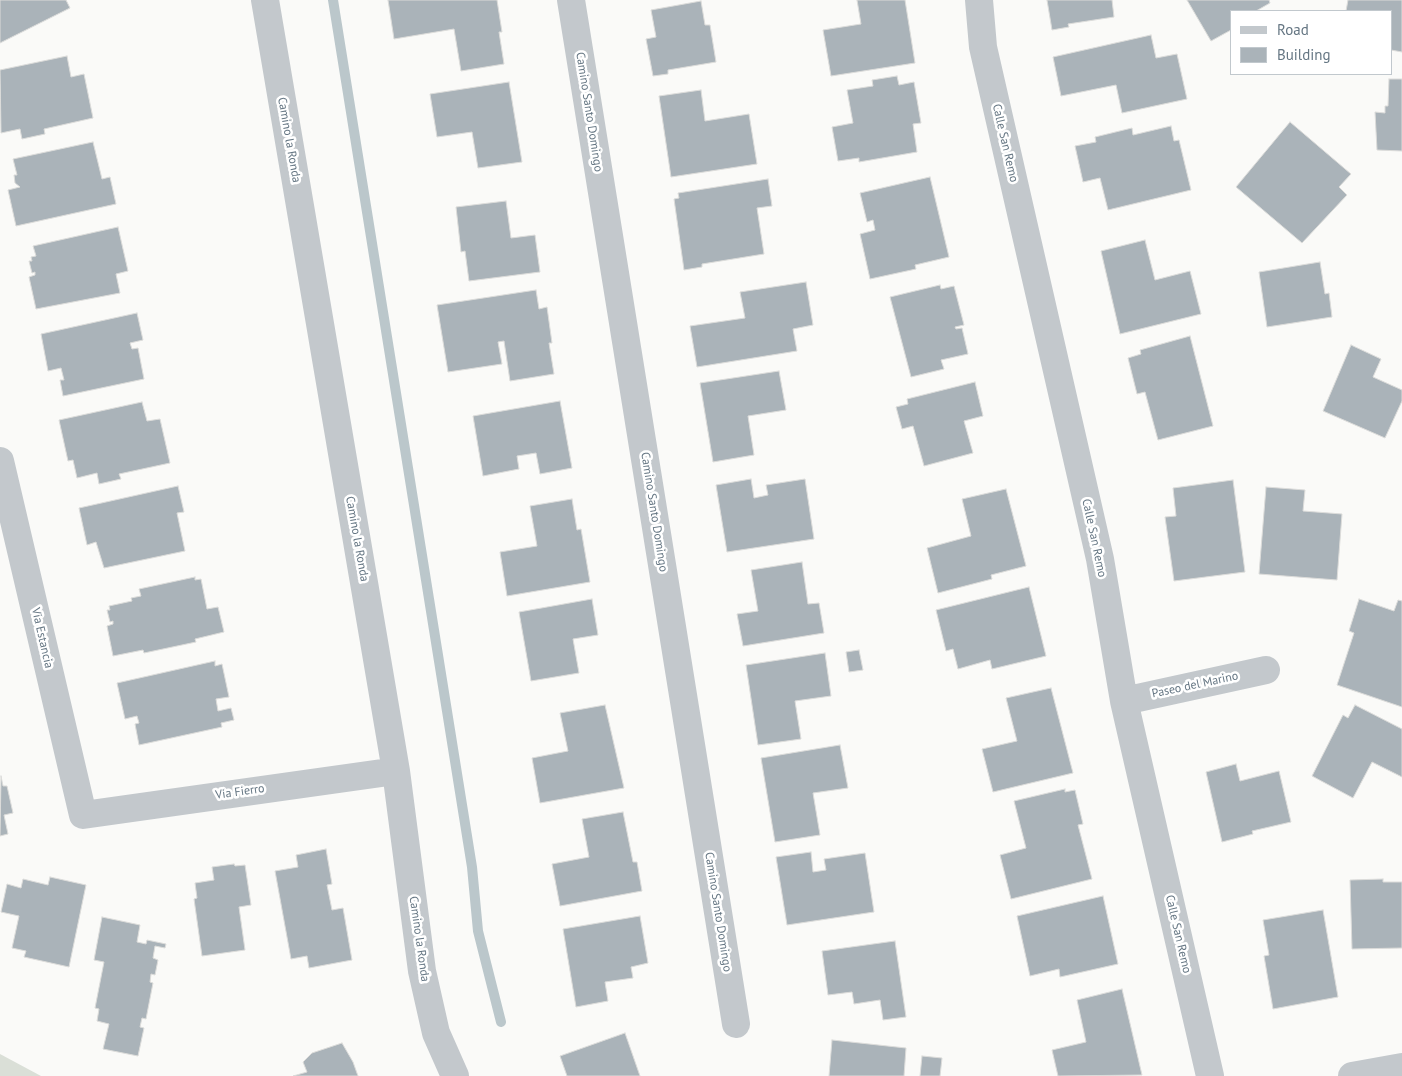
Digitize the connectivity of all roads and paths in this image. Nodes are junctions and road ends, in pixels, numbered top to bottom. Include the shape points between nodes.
1 (265, 0) edge
2 (571, 0) edge
3 (979, 0) edge
4 (0, 461) edge
5 (1266, 670) dead end
6 (1124, 700) junction
7 (396, 771) junction
8 (83, 815) joint
9 (736, 1024) dead end
10 (1402, 1067) edge
11 (455, 1076) edge
12 (1210, 1076) edge
13 (1352, 1076) edge

1 - 7 street, Camino la Ronda
2 - 9 street, Camino Santo Domingo
3 - 6 street, Calle San Remo via 983,47 1100,559
4 - 8 street, Via Estancia
5 - 6 street, Paseo del Marino
6 - 12 street, Calle San Remo
7 - 8 street, Via Fierro
7 - 11 street, Camino la Ronda via 422,971 436,1033
10 - 13 street

